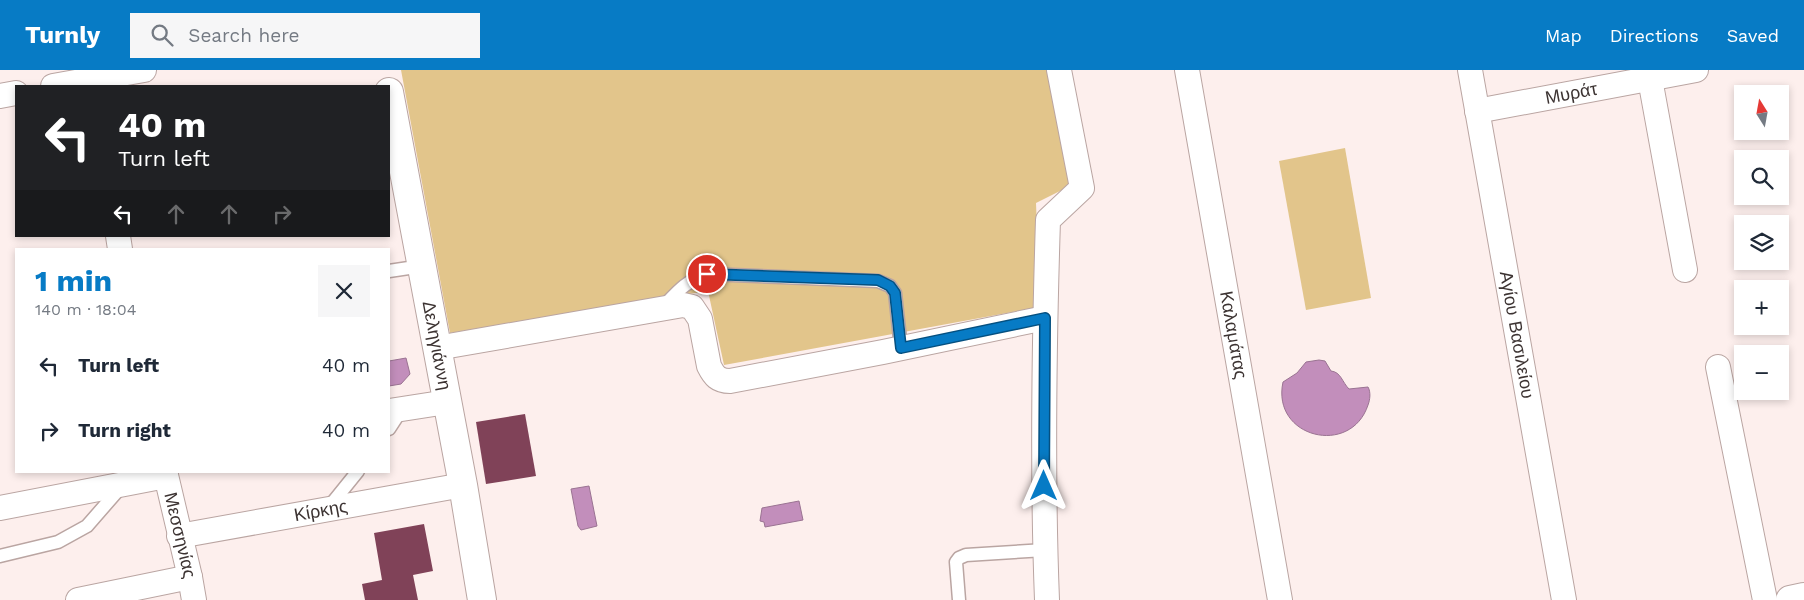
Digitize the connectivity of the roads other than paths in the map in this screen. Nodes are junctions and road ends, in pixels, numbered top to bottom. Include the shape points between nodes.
1 (144, 70) edge
2 (385, 70) edge
3 (1058, 70) edge
4 (1187, 70) edge
5 (1470, 70) edge
6 (1696, 70) edge
7 (1650, 79) junction
8 (92, 83) edge
9 (67, 85) edge
10 (388, 85) edge
11 (15, 93) edge
12 (0, 96) edge
13 (390, 97) edge
14 (1477, 111) junction
15 (422, 266) junction
16 (1685, 270) dead end
17 (390, 271) edge
18 (662, 307) junction
19 (1045, 318) junction
20 (437, 348) junction
21 (901, 348) junction
22 (1718, 367) dead end
23 (447, 402) junction
24 (396, 410) edge
25 (390, 426) edge
26 (356, 473) edge
27 (165, 474) edge
28 (123, 484) junction
29 (462, 485) junction
30 (0, 508) edge
31 (328, 509) junction
32 (179, 536) junction
33 (1045, 550) junction
34 (0, 556) edge
35 (192, 589) edge
36 (1804, 597) edge
37 (78, 600) edge
38 (482, 600) edge
39 (960, 600) edge
40 (1046, 600) edge
41 (1280, 600) edge
42 (1564, 600) edge
43 (1765, 600) edge
44 (1790, 600) edge

1 - 8 street
2 - 10 street
3 - 19 street via 1082,188 1048,220
4 - 41 street, Καλαμάτας
5 - 14 street, Αγίου Βασιλείου
6 - 7 street, Μυράτ
7 - 14 street, Μυράτ
7 - 16 street
8 - 9 street
11 - 12 street
13 - 15 street, Δεληγιάννη
14 - 42 street, Αγίου Βασιλείου
15 - 17 lane
15 - 20 street, Δεληγιάννη
18 - 20 street
18 - 21 street via 692,307 700,319 709,366 716,378 724,381
18 - 21 lane via 684,284 707,274 878,280 890,286 895,293
19 - 21 street
19 - 33 street
20 - 23 street, Δεληγιάννη
22 - 43 street
23 - 24 street
23 - 29 street, Δεληγιάννη
24 - 25 lane
26 - 31 lane
27 - 28 street
27 - 32 street, Μεσσηνίας
28 - 30 street
28 - 34 lane via 87,526 58,542
29 - 31 street, Κίρκης
29 - 38 street, Δεληγιάννη
31 - 32 street, Κίρκης
32 - 35 street, Μεσσηνίας
33 - 39 lane via 959,558 956,562
33 - 40 street
35 - 37 street
36 - 44 street

